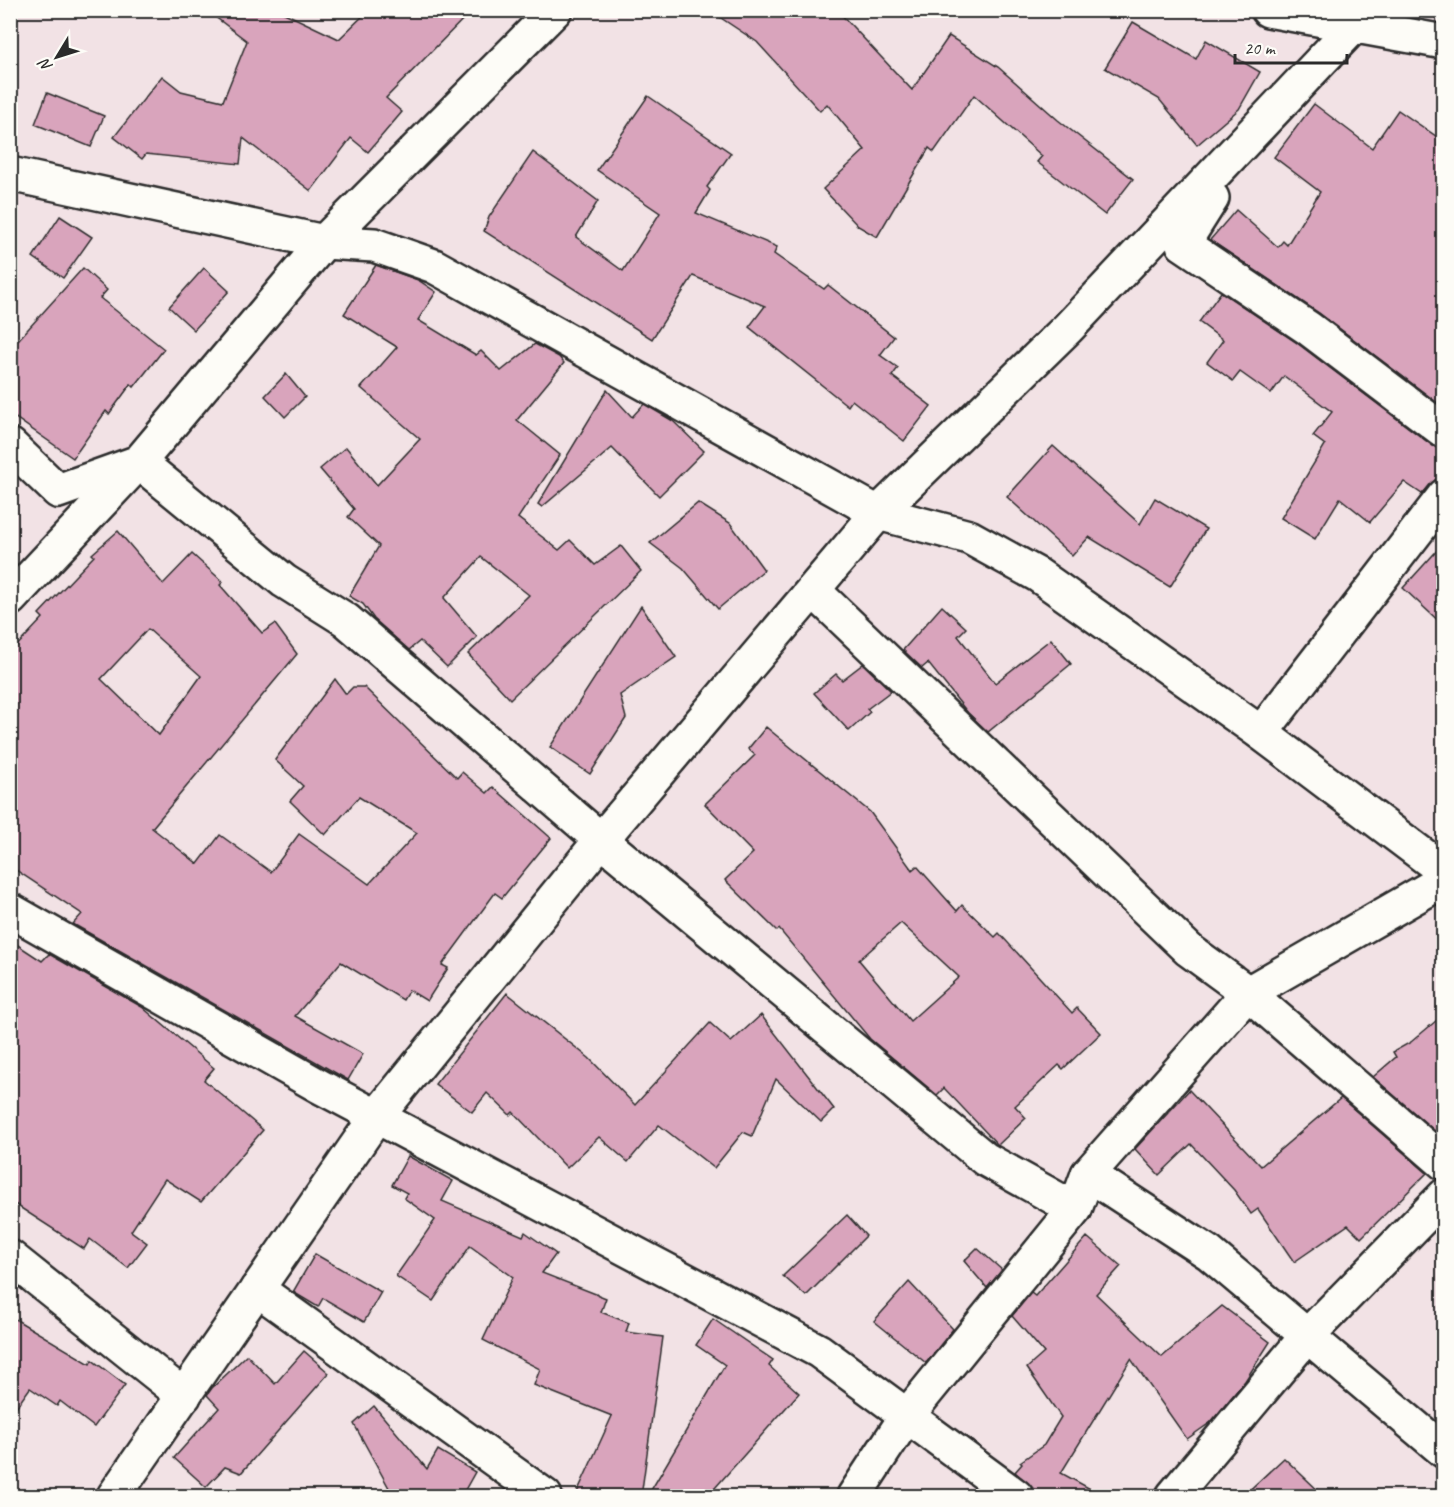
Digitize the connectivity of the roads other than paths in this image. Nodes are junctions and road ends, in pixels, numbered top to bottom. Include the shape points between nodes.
1 (555, 10) edge
2 (1268, 10) edge
3 (1352, 28) junction
4 (1443, 42) edge
5 (1255, 130) junction
6 (10, 174) edge
7 (324, 242) junction
8 (1443, 431) edge
9 (10, 445) edge
10 (139, 462) junction
11 (1443, 496) edge
12 (878, 513) junction
13 (813, 590) junction
14 (10, 599) edge
15 (1261, 733) junction
16 (600, 840) junction
17 (1443, 871) edge
18 (1443, 880) edge
19 (10, 910) edge
20 (1248, 993) junction
21 (377, 1116) junction
22 (1443, 1163) edge
23 (1088, 1174) junction
24 (1443, 1196) edge
25 (1076, 1209) junction
26 (10, 1257) edge
27 (257, 1289) junction
28 (1307, 1336) junction
29 (184, 1396) junction
30 (906, 1417) junction
31 (1443, 1451) edge
32 (114, 1496) edge
33 (545, 1497) edge
34 (854, 1497) edge
35 (1016, 1497) edge
36 (1173, 1497) edge

1 - 7 street
2 - 3 street
3 - 4 street
3 - 5 street
5 - 8 street via 1183,244 1316,334
5 - 12 street via 1068,328
6 - 7 street
7 - 10 street
7 - 12 street via 374,245 434,266
9 - 10 street via 58,491
10 - 14 street
10 - 16 street via 284,581 346,620
11 - 15 street
12 - 13 street
12 - 15 street via 969,537 1038,575
13 - 16 street
13 - 20 street via 1189,950
15 - 17 street
16 - 21 street
16 - 25 street via 985,1159
18 - 20 street
19 - 21 street
20 - 22 street
20 - 23 street
21 - 27 street
21 - 30 street via 819,1351
23 - 25 street
23 - 28 street via 1209,1253
24 - 28 street
25 - 30 street
26 - 29 street
27 - 29 street
27 - 33 street
28 - 31 street
28 - 36 street
29 - 32 street
30 - 34 street
30 - 35 street

